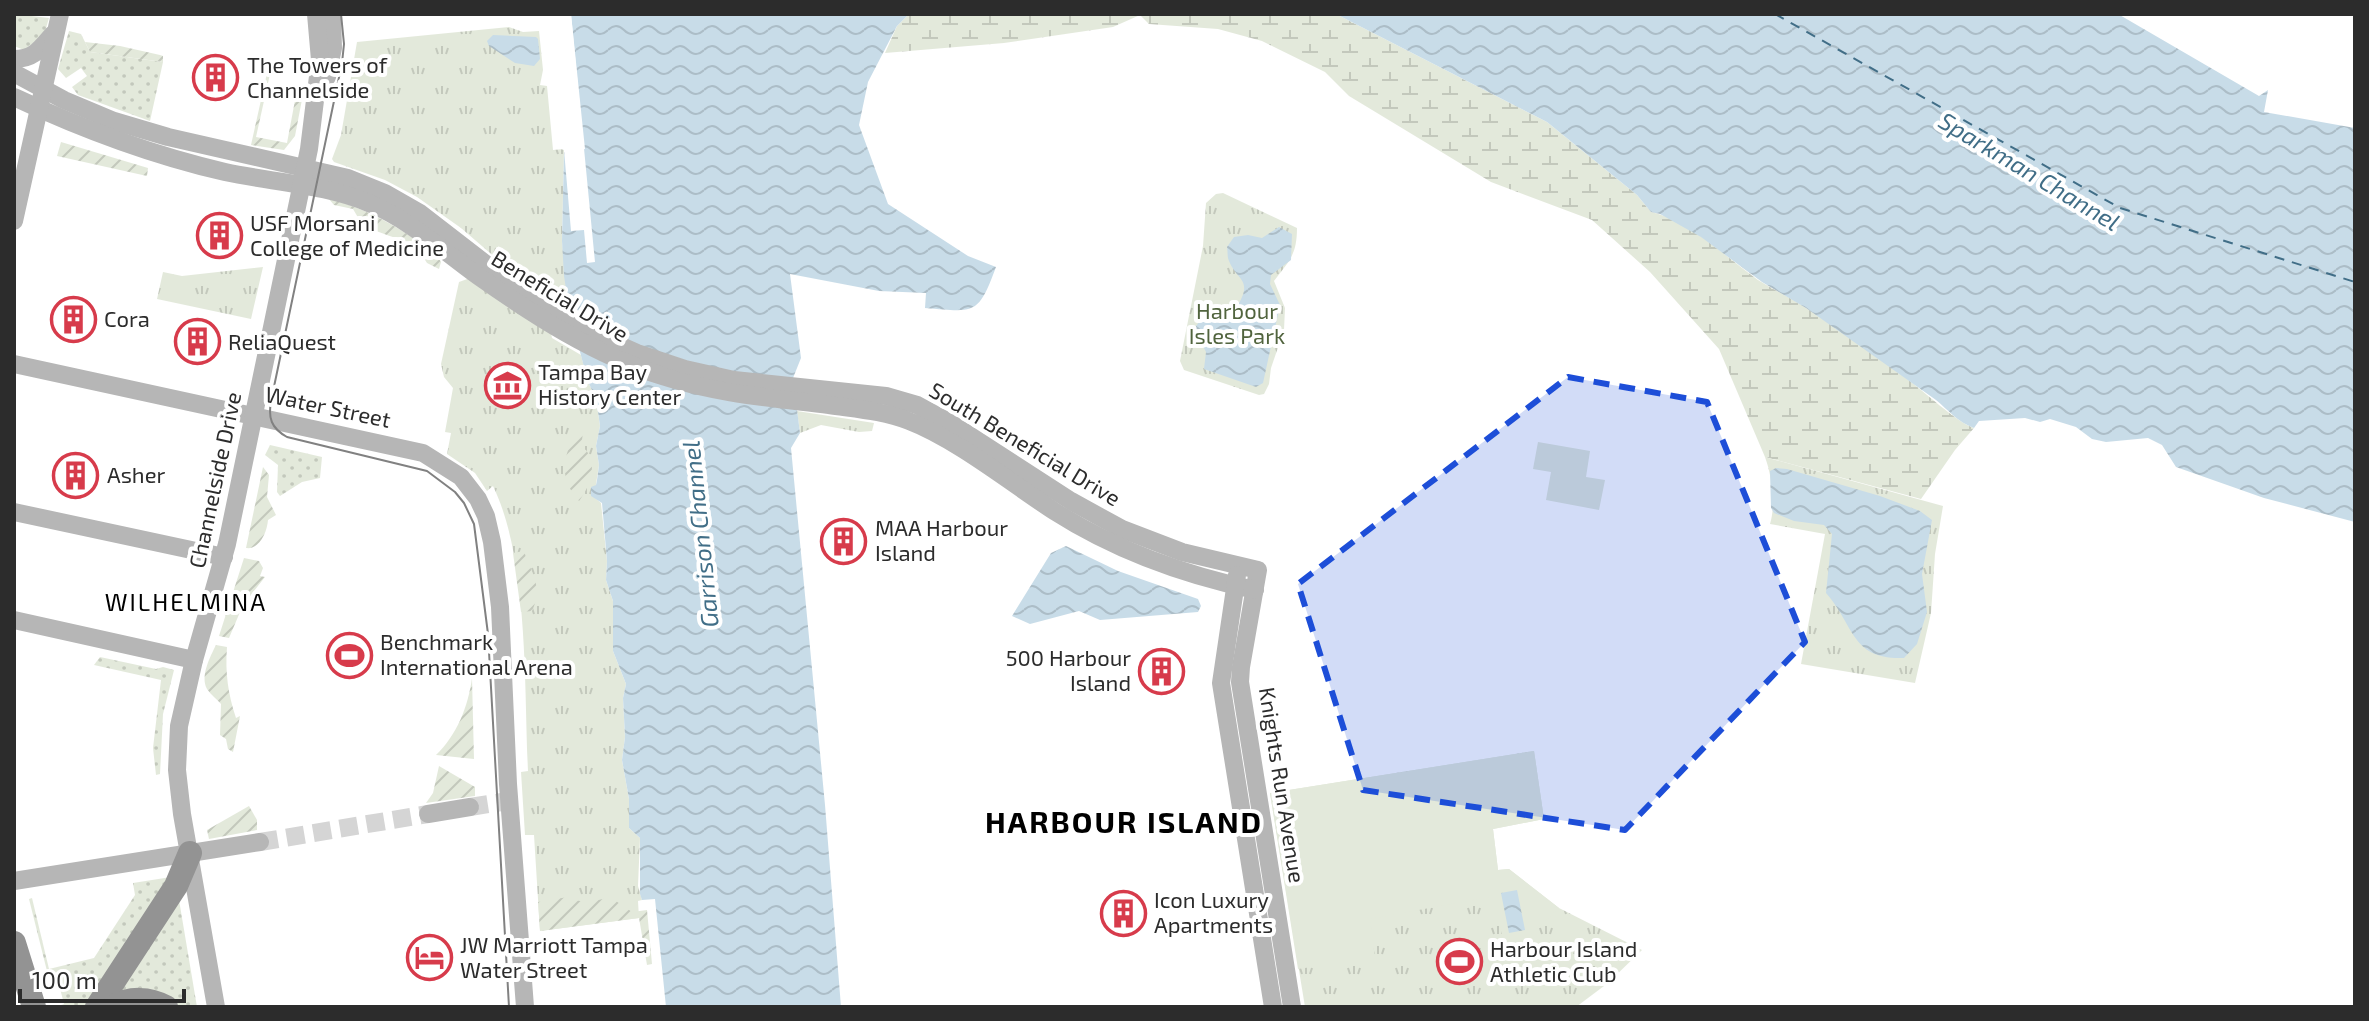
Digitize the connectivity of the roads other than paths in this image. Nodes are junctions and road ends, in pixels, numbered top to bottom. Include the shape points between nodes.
1 (316, 14) edge
2 (330, 18) edge
3 (58, 21) edge
4 (14, 59) edge
5 (14, 73) edge
6 (43, 90) junction
7 (14, 97) edge
8 (316, 105) junction
9 (39, 109) junction
10 (303, 177) junction
11 (14, 221) edge
12 (14, 364) edge
13 (811, 396) junction
14 (254, 416) junction
15 (14, 512) edge
16 (224, 557) junction
17 (1239, 567) junction
18 (1258, 570) joint
19 (1235, 586) junction
20 (1255, 590) junction
21 (14, 620) edge
22 (194, 660) junction
23 (1234, 706) junction
24 (470, 807) tunnel mouth
25 (428, 814) tunnel mouth
26 (1264, 820) junction
27 (1244, 824) junction
28 (260, 842) tunnel mouth
29 (190, 853) junction
30 (14, 881) edge
31 (14, 943) edge
32 (34, 1007) edge
33 (97, 1007) edge
34 (113, 1007) edge
35 (166, 1007) edge
36 (216, 1007) edge
37 (525, 1007) edge
38 (1273, 1007) edge
39 (1292, 1007) edge

1 - 8 street, Channelside Drive
2 - 8 street, Channelside Drive via 333,48 324,93
3 - 4 street via 37,53
3 - 6 street
5 - 6 street
6 - 9 street
6 - 10 street via 136,128
7 - 9 street
8 - 10 street, Channelside Drive
9 - 10 street via 99,136 172,159
9 - 11 street
10 - 13 street, Beneficial Drive via 358,182 402,202 550,316 675,367
10 - 14 street, Channelside Drive
12 - 14 street, Water Street
13 - 17 street, South Beneficial Drive via 886,396 917,405 1102,519 1163,546
13 - 19 street, South Beneficial Drive via 917,424 1111,542
14 - 16 street, Channelside Drive
14 - 37 street, Water Street via 433,458 461,477 486,516 500,607 506,802
15 - 16 street
16 - 22 street, Channelside Drive
17 - 18 street, South Beneficial Drive
17 - 19 street, Knights Run Avenue
18 - 20 street, Knights Run Avenue
19 - 20 street, South Beneficial Drive
19 - 23 street, Knights Run Avenue via 1222,667
20 - 23 street, Knights Run Avenue
21 - 22 street
22 - 29 street, Channelside Drive via 177,756
23 - 26 street, Knights Run Avenue
23 - 27 street, Knights Run Avenue
24 - 25 street
26 - 27 street
26 - 39 street, Knights Run Avenue
27 - 38 street, Knights Run Avenue
28 - 29 street
29 - 30 street
29 - 33 highway via 170,896
29 - 36 street, Channelside Drive
31 - 32 highway
34 - 35 highway via 138,1000

